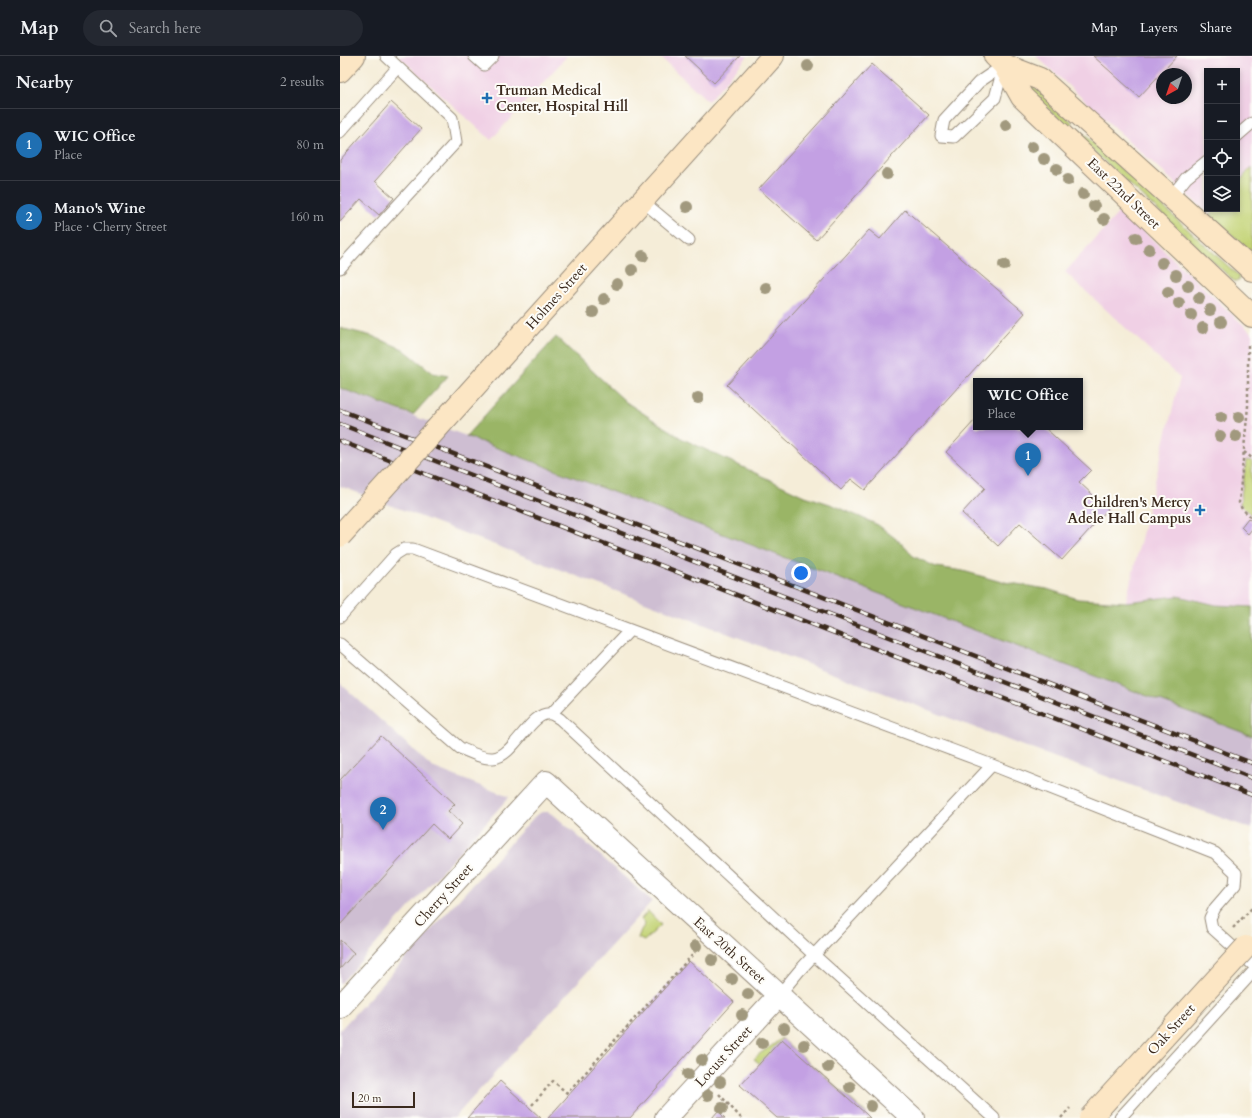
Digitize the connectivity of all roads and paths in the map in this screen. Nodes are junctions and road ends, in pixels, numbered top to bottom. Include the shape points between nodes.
1 (354, 56) edge
2 (386, 56) edge
3 (474, 56) edge
4 (493, 56) edge
5 (773, 56) edge
6 (1003, 59) edge
7 (398, 67) junction
8 (340, 71) edge
9 (1252, 123) edge
10 (340, 132) edge
11 (1240, 133) edge
12 (1204, 163) edge
13 (1170, 197) junction
14 (641, 200) junction
15 (689, 240) dead end
16 (340, 268) edge
17 (1252, 270) edge
18 (1252, 316) edge
19 (1248, 345) dead end
20 (1244, 451) junction
21 (1252, 458) edge
22 (1252, 518) edge
23 (340, 536) edge
24 (340, 617) edge
25 (629, 631) junction
26 (340, 644) edge
27 (551, 714) junction
28 (992, 765) junction
29 (546, 782) joint
30 (1252, 940) edge
31 (694, 952) dead end
32 (814, 955) junction
33 (1252, 964) edge
34 (1252, 973) edge
35 (779, 995) junction
36 (340, 1007) edge
37 (719, 1094) dead end
38 (532, 1105) dead end
39 (666, 1118) edge
40 (741, 1118) edge
41 (913, 1118) edge
42 (994, 1118) edge
43 (1090, 1118) edge
44 (1120, 1118) edge

1 - 8 main road
2 - 7 lane
3 - 4 lane via 484,65
5 - 14 main road, Holmes Street
6 - 6 lane via 944,120 942,136 954,137 995,98
6 - 13 main road, East 22nd Street via 1040,78
6 - 18 main road, East 22nd Street via 1022,97
7 - 10 lane
7 - 16 lane via 452,118 456,142
9 - 11 lane
12 - 13 lane via 1186,178
13 - 17 main road, East 22nd Street
14 - 15 lane
14 - 23 main road, Holmes Street, bridge
19 - 20 path via 1248,406
20 - 21 path
20 - 22 path via 1239,506
24 - 25 lane via 396,554 404,549 413,549
25 - 27 lane
25 - 28 lane
26 - 27 lane via 460,748 473,754 493,758 502,755 540,716
27 - 32 lane via 566,724
28 - 32 lane
28 - 33 lane via 1215,853 1236,873 1235,885 1215,908 1210,918 1212,928
29 - 35 street, East 20th Street
29 - 36 street, Cherry Street
30 - 43 main road, Oak Street, bridge
31 - 38 path via 567,1093 553,1081
32 - 35 lane
32 - 42 lane
34 - 44 lane
35 - 39 street, Locust Street
35 - 41 street, East 20th Street
37 - 40 path

